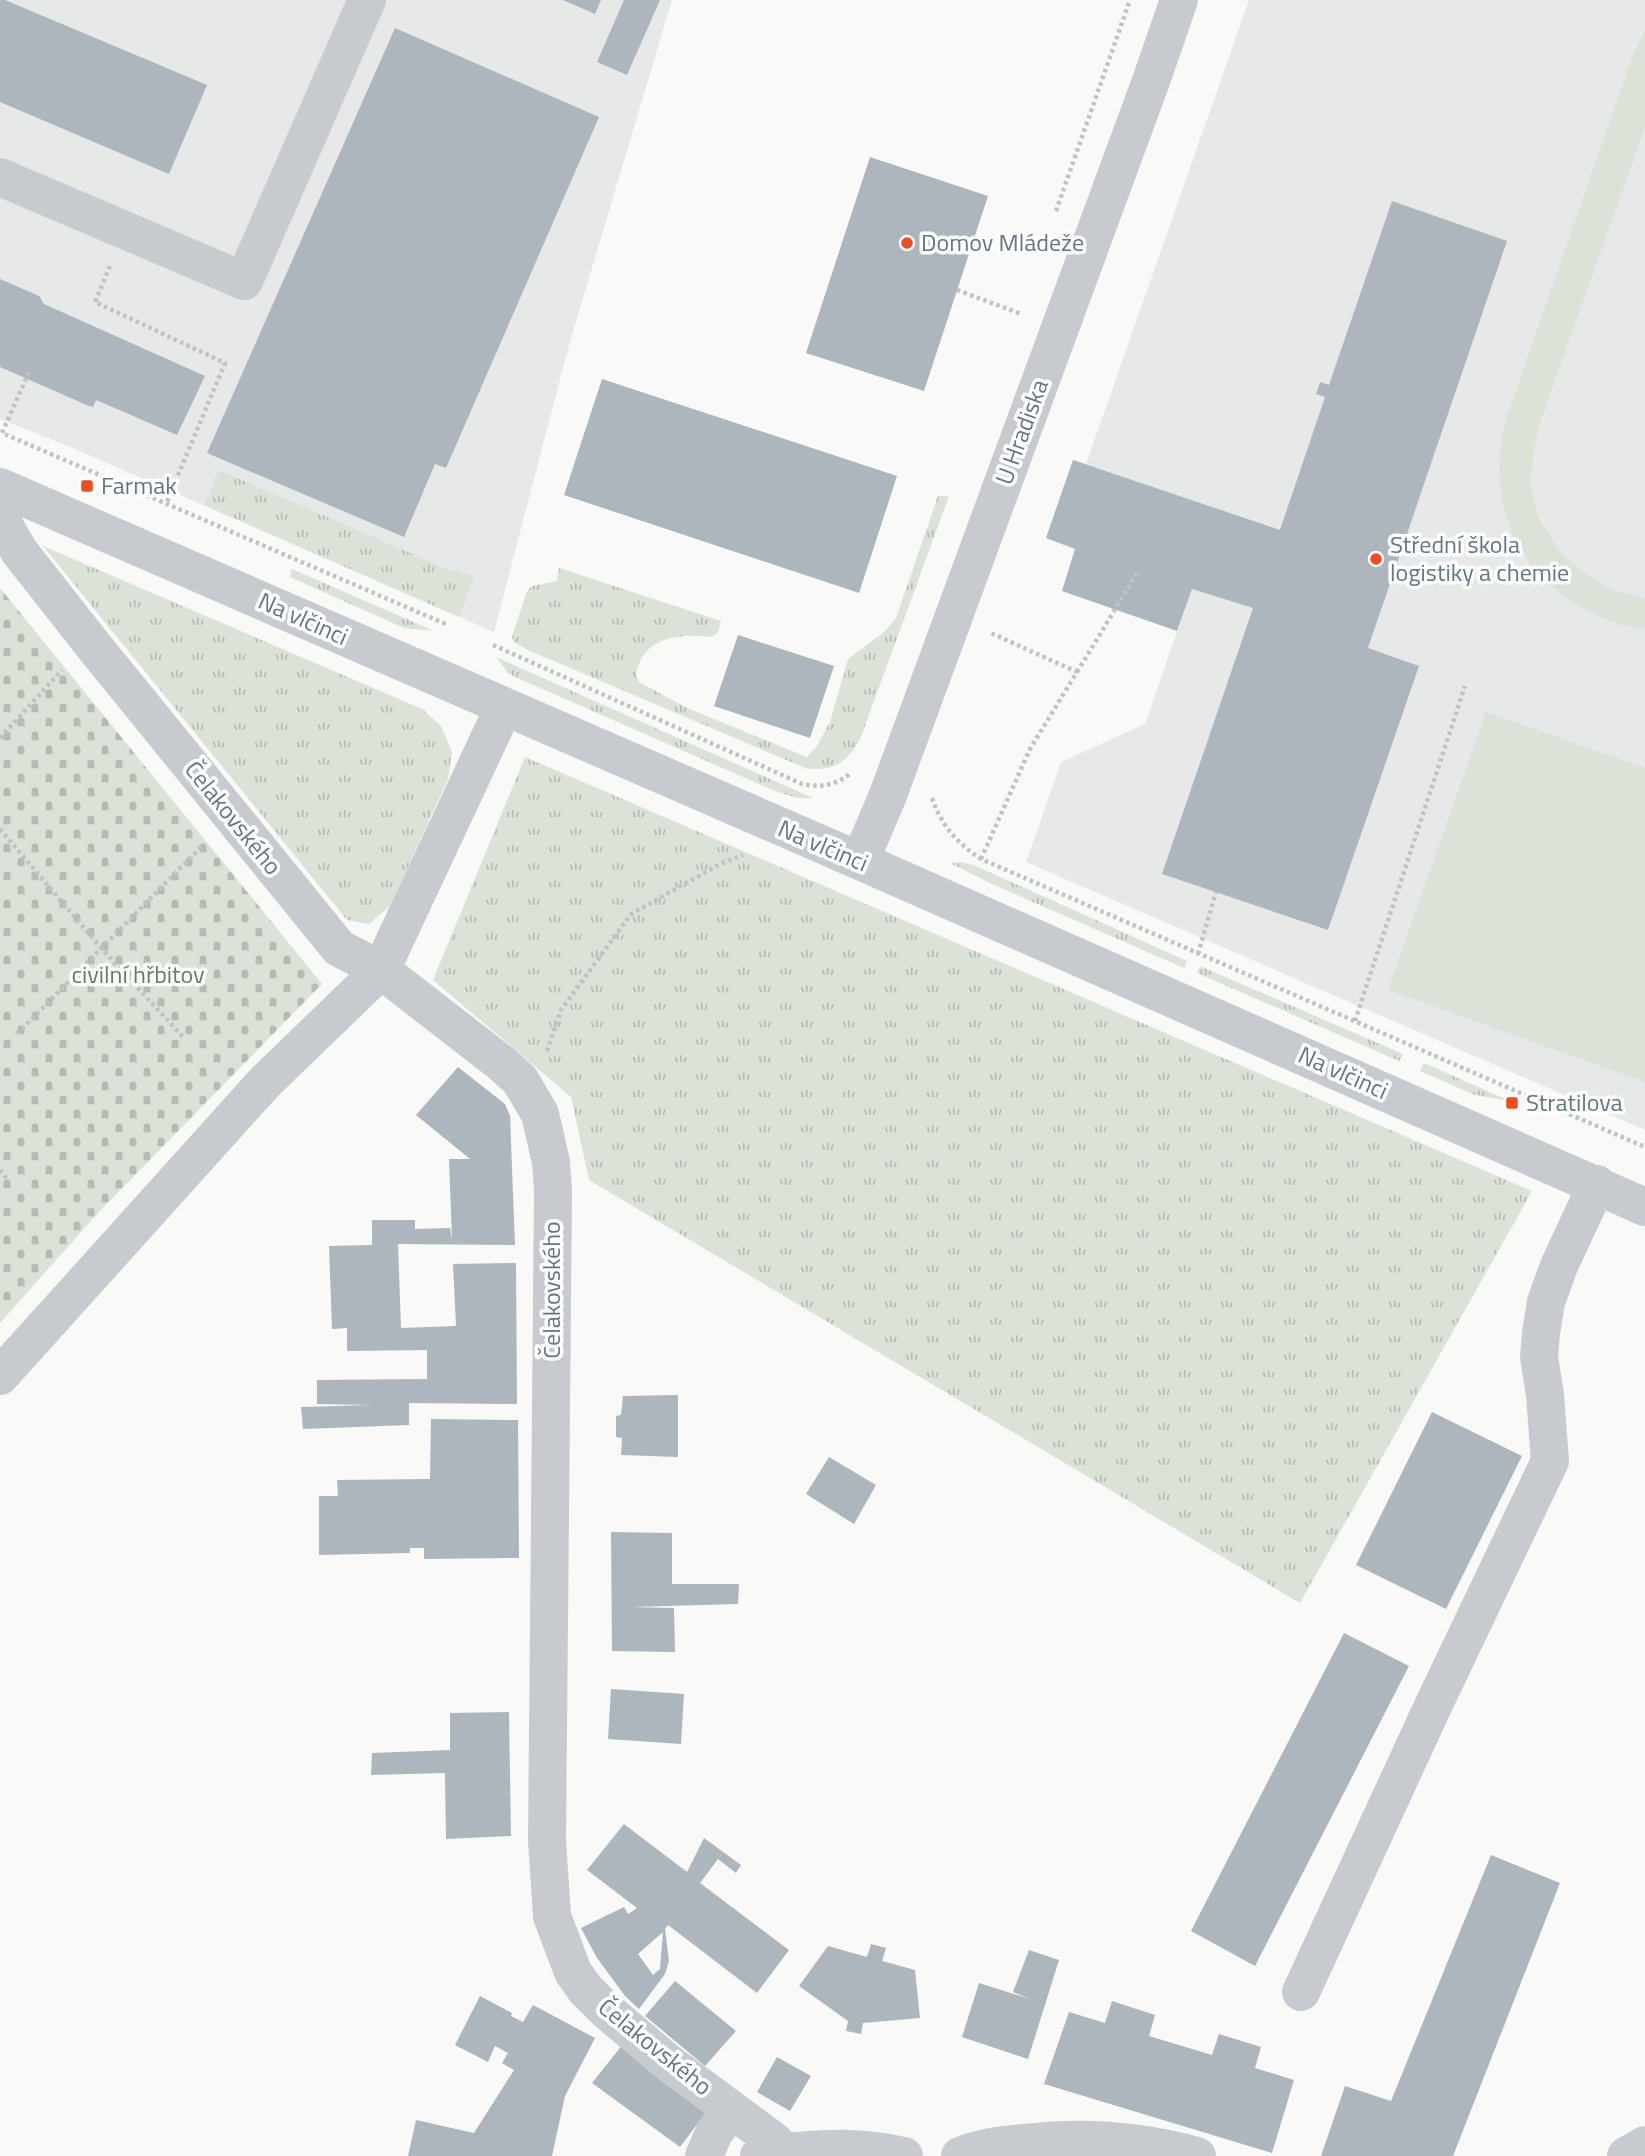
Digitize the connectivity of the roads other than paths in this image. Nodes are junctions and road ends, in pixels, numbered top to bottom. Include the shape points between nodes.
1 (367, 0) edge
2 (1179, 0) edge
3 (0, 177) edge
4 (0, 487) edge
5 (0, 518) edge
6 (504, 707) junction
7 (860, 862) junction
8 (381, 970) junction
9 (1597, 1184) junction
10 (1645, 1207) edge
11 (0, 1376) edge
12 (1301, 1992) dead end
13 (731, 2109) junction
14 (1645, 2145) edge
15 (771, 2154) edge
16 (704, 2156) edge
17 (904, 2156) edge
18 (960, 2156) edge
19 (1197, 2156) edge
20 (1626, 2156) edge

1 - 3 street via 244,281
2 - 7 street, U Hradiska
4 - 6 street, Na vlčinci
5 - 8 street, Čelakovského via 19,551 92,644 339,948
6 - 7 street, Na vlčinci
6 - 8 street
7 - 9 street, Na vlčinci
8 - 11 street via 265,1082
8 - 13 street, Čelakovského via 520,1080 540,1114 546,1136 553,1191 547,1840 552,1916 573,1972 599,2004
9 - 10 street, Na vlčinci
9 - 12 street via 1546,1301 1539,1357 1550,1461
13 - 15 street, Čelakovského via 774,2141
13 - 16 street
14 - 20 street
15 - 17 street via 855,2147
18 - 19 street via 986,2147 1088,2139 1161,2146

